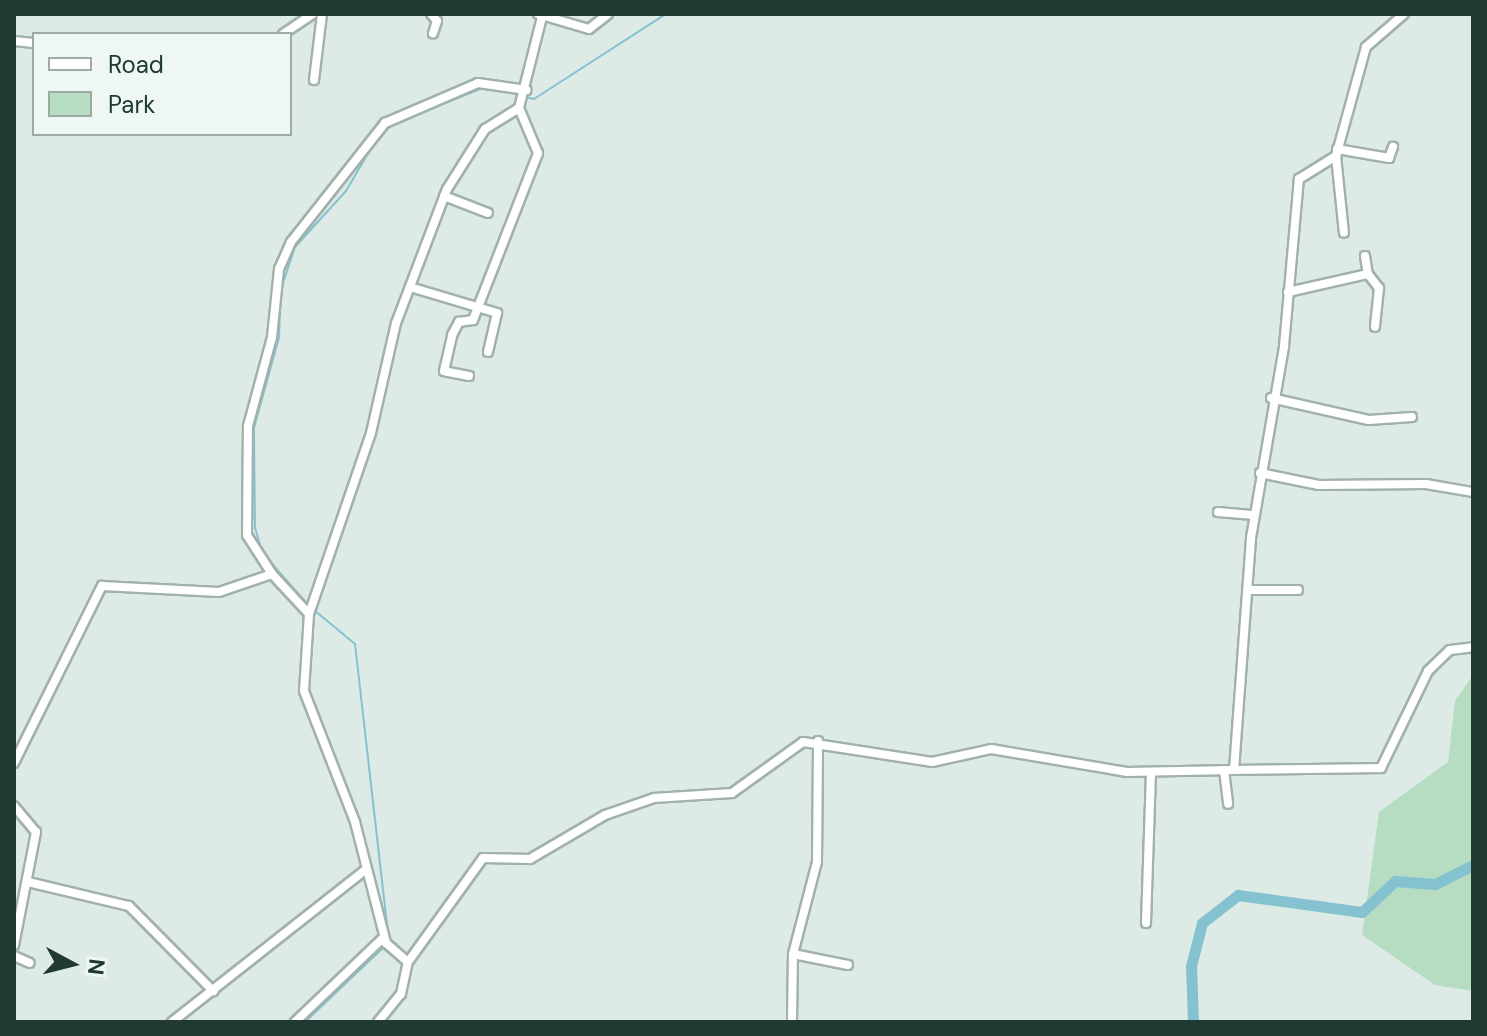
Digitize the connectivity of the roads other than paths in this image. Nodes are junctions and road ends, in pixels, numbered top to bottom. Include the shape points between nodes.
1 (313, 14) edge
2 (322, 14) edge
3 (431, 14) edge
4 (608, 14) edge
5 (1404, 14) edge
6 (540, 15) edge
7 (286, 32) edge
8 (433, 33) dead end
9 (314, 80) dead end
10 (526, 91) junction
11 (520, 106) junction
12 (1393, 147) dead end
13 (1336, 153) junction
14 (444, 196) junction
15 (488, 213) dead end
16 (1344, 233) dead end
17 (1365, 256) dead end
18 (1368, 274) junction
19 (410, 287) junction
20 (1288, 292) junction
21 (479, 307) junction
22 (1375, 327) dead end
23 (488, 352) dead end
24 (469, 376) dead end
25 (1271, 398) junction
26 (1412, 417) dead end
27 (1260, 473) junction
28 (1473, 492) edge
29 (1218, 512) dead end
30 (1254, 515) junction
31 (272, 574) junction
32 (1248, 590) junction
33 (1298, 590) dead end
34 (310, 612) junction
35 (1473, 647) edge
36 (818, 741) junction
37 (14, 763) edge
38 (1229, 770) junction
39 (1151, 773) junction
40 (1228, 804) dead end
41 (14, 806) edge
42 (365, 870) junction
43 (28, 882) junction
44 (1146, 923) dead end
45 (387, 943) junction
46 (14, 945) edge
47 (793, 954) junction
48 (14, 956) edge
49 (408, 962) junction
50 (30, 963) dead end
51 (848, 965) dead end
52 (213, 991) junction
53 (172, 1022) edge
54 (295, 1022) edge
55 (378, 1022) edge
56 (792, 1022) edge

1 - 7 street
2 - 9 street
3 - 8 street via 437,21
4 - 6 street via 589,29
5 - 13 street via 1366,47
6 - 10 street
10 - 11 street
10 - 31 street via 478,83 385,123 291,242 279,269 272,337 248,426 247,535
11 - 14 street via 473,143
11 - 21 street via 538,153
12 - 13 street via 1389,158
13 - 16 street
13 - 20 street via 1301,174
14 - 15 street
14 - 19 street
17 - 18 street
18 - 20 street
18 - 22 street via 1379,288
19 - 21 street
19 - 34 street via 371,433
20 - 25 street
21 - 23 street via 499,315
21 - 24 street via 472,322 458,323 444,370
25 - 26 street via 1369,420
25 - 27 street
27 - 28 street via 1319,485 1426,484
27 - 30 street
29 - 30 street
30 - 32 street
31 - 34 street
31 - 37 street via 219,592 97,589
32 - 33 street
32 - 38 street
34 - 42 street via 304,691 355,822
35 - 38 street via 1450,650 1428,671 1381,768
36 - 39 street via 932,762 991,749
36 - 47 street via 817,862
36 - 49 street via 786,749 732,793 654,798 605,815 530,859 483,858
38 - 39 street
38 - 40 street
39 - 44 street
41 - 43 street via 36,832
42 - 45 street
42 - 52 street
43 - 46 street
43 - 52 street via 129,906
45 - 49 street
45 - 54 street
47 - 51 street
47 - 56 street
48 - 50 street
49 - 55 street via 401,994
52 - 53 street

